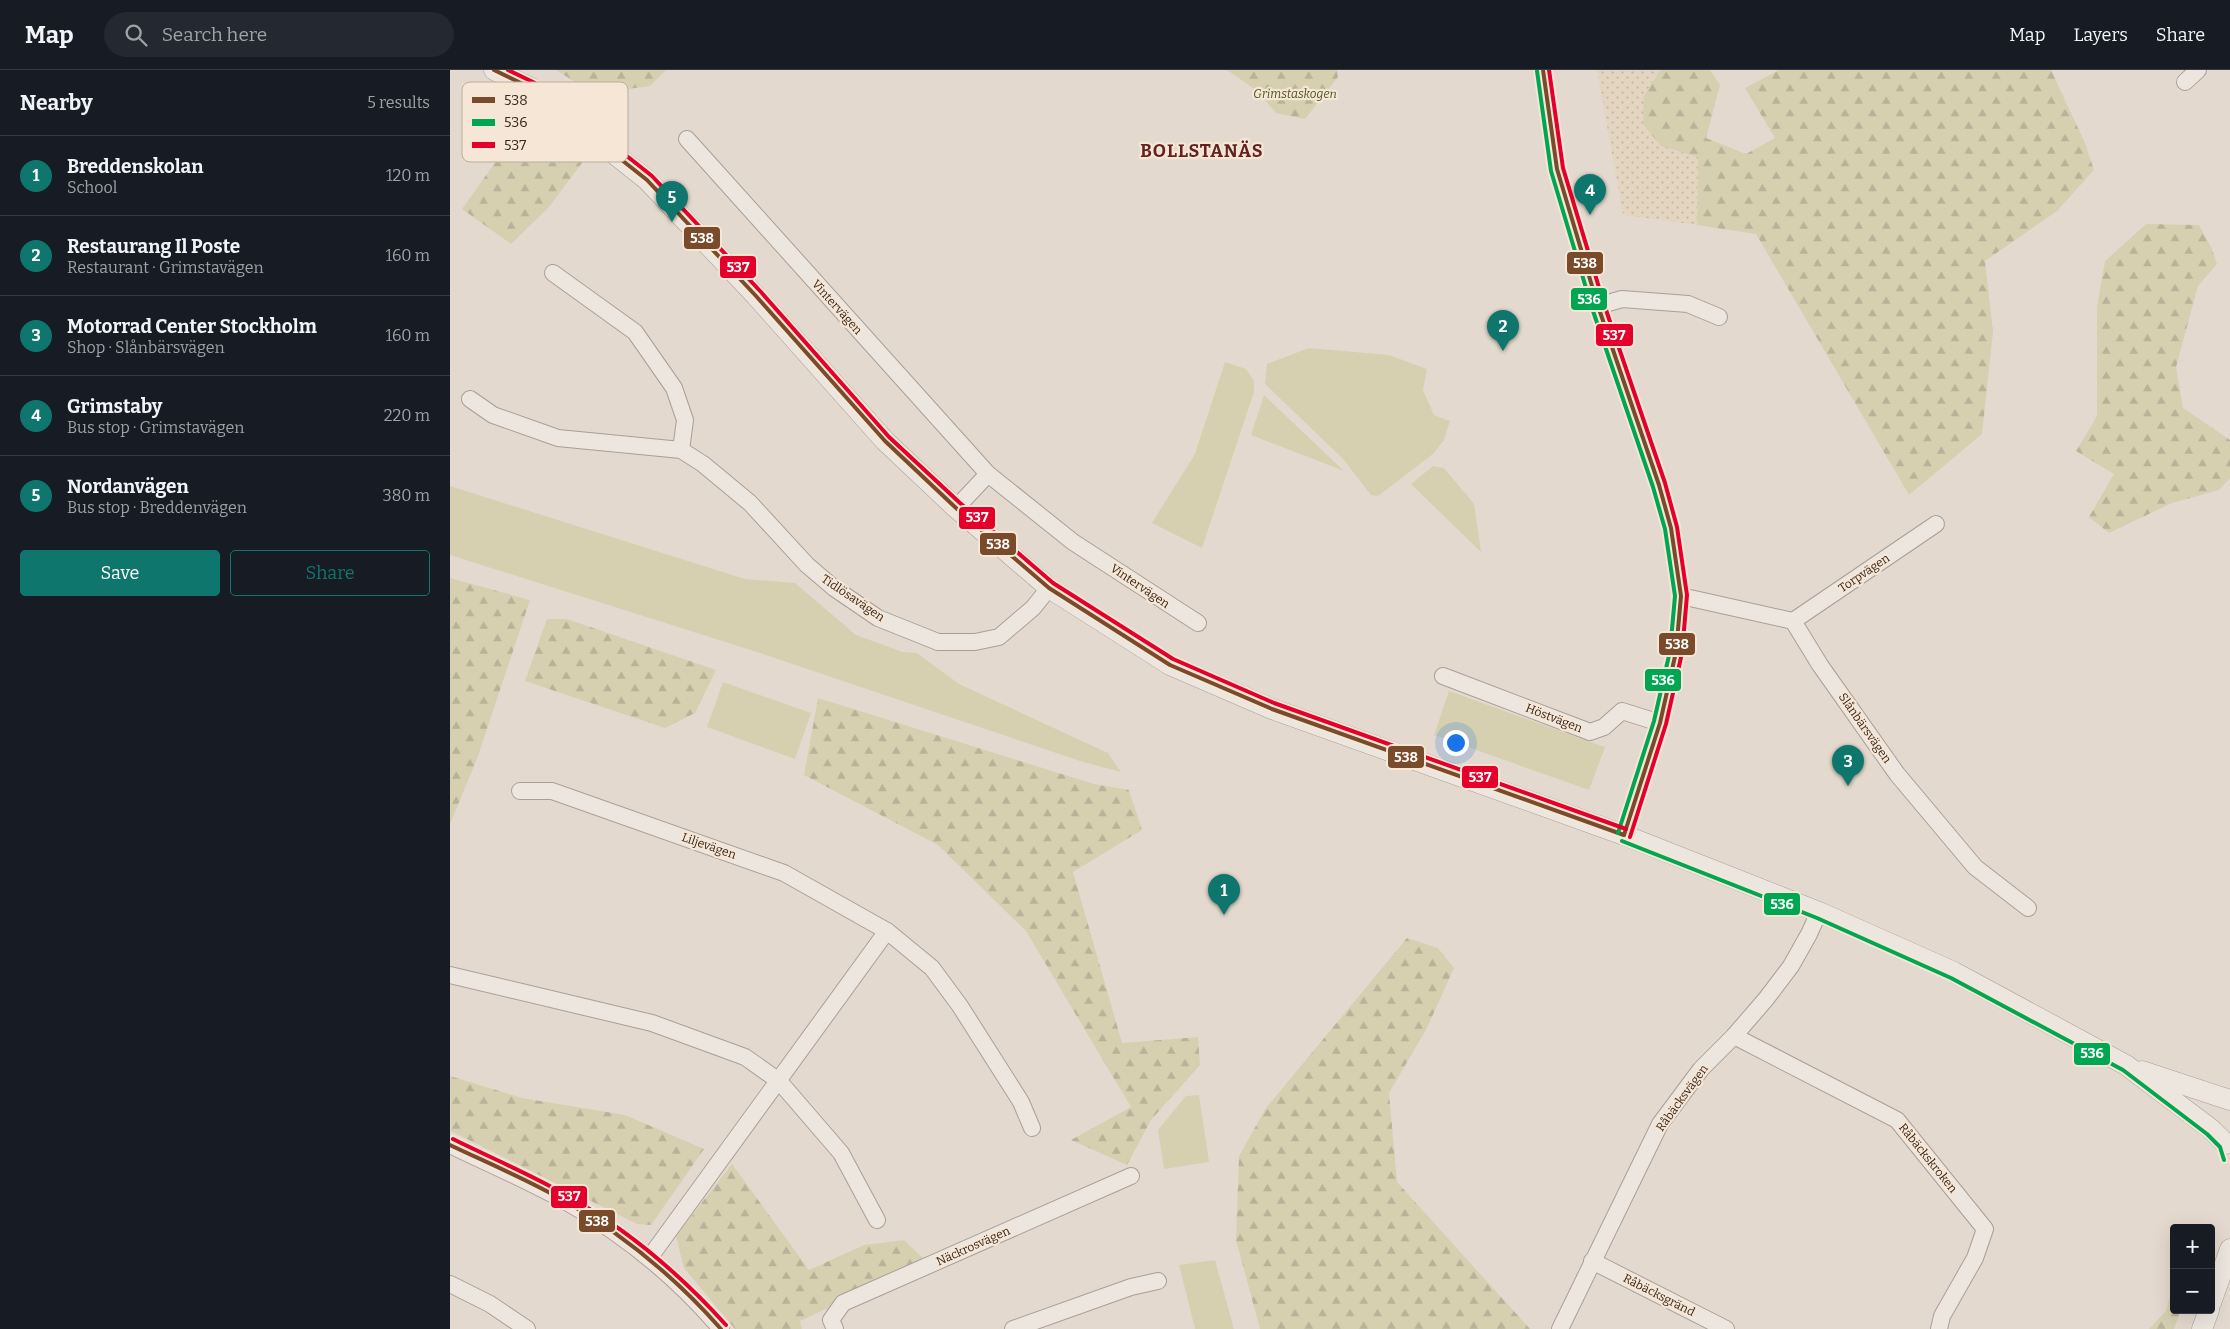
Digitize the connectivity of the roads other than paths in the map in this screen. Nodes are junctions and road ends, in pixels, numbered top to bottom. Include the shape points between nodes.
1 (494, 70) edge
2 (1543, 70) edge
3 (2198, 70) edge
4 (519, 82) edge
5 (2186, 82) dead end
6 (687, 138) dead end
7 (624, 162) edge
8 (553, 273) dead end
9 (1598, 306) junction
10 (1719, 316) dead end
11 (470, 399) dead end
12 (681, 450) junction
13 (988, 474) junction
14 (956, 508) junction
15 (1936, 524) dead end
16 (1048, 588) junction
17 (1680, 596) junction
18 (1793, 621) junction
19 (1198, 623) dead end
20 (1443, 676) dead end
21 (1660, 722) junction
22 (520, 791) dead end
23 (1624, 835) junction
24 (2028, 908) dead end
25 (1819, 912) junction
26 (886, 931) junction
27 (450, 975) edge
28 (1734, 1036) junction
29 (2126, 1065) junction
30 (779, 1081) junction
31 (2230, 1100) edge
32 (1032, 1128) dead end
33 (2229, 1143) edge
34 (450, 1145) edge
35 (1130, 1176) dead end
36 (877, 1220) dead end
37 (2230, 1245) edge
38 (2230, 1250) edge
39 (650, 1257) junction
40 (1592, 1261) junction
41 (1158, 1281) dead end
42 (450, 1284) edge
43 (2215, 1292) edge
44 (2208, 1314) edge
45 (527, 1329) edge
46 (721, 1329) edge
47 (835, 1329) edge
48 (1013, 1329) edge
49 (1560, 1329) edge
50 (1726, 1329) edge
51 (1939, 1329) edge
52 (2202, 1329) edge

1 - 4 street
2 - 9 street via 1557,169
3 - 5 street
6 - 13 street, Vintervägen
7 - 14 street via 647,180 756,296 885,441
8 - 12 street via 635,332 674,388 685,420
9 - 10 street via 1622,299 1688,304
9 - 17 street via 1659,484 1670,528
11 - 12 street, Tidlösavägen via 493,415 558,438
12 - 16 street, Tidlösavägen via 750,502 807,565 834,588 878,618 938,642 975,642 999,637 1033,608
13 - 14 street
13 - 19 street, Vintervägen via 1073,542
14 - 16 street
15 - 18 street, Torpvägen
16 - 23 street via 1170,664 1272,709
17 - 18 street
17 - 21 street via 1676,652
18 - 24 street, Slånbärsvägen via 1897,774 1975,868
20 - 21 street, Höstvägen via 1590,732 1604,727 1622,710
21 - 23 street
22 - 26 street, Liljevägen via 552,791 784,873
23 - 25 street
25 - 28 street, Råbäcksvägen via 1791,966
25 - 29 street via 1954,972
26 - 30 street
26 - 32 street, Liljevägen via 932,968 1021,1102
27 - 30 street via 652,1023 746,1057
28 - 40 street, Råbäcksvägen via 1700,1069 1660,1124
28 - 51 street, Råbäckskroken via 1897,1120 1985,1229 1975,1258 1942,1316
29 - 31 street
29 - 33 street
30 - 36 street via 841,1153
30 - 39 street
34 - 39 street via 563,1200
35 - 47 street, Näckrosvägen via 843,1303 831,1320
37 - 38 street
38 - 43 street
39 - 46 street via 694,1297
40 - 49 street, Råbäcksvägen
40 - 50 street, Råbäcksgränd
41 - 48 street via 1130,1287
42 - 45 street via 490,1304
44 - 52 street

